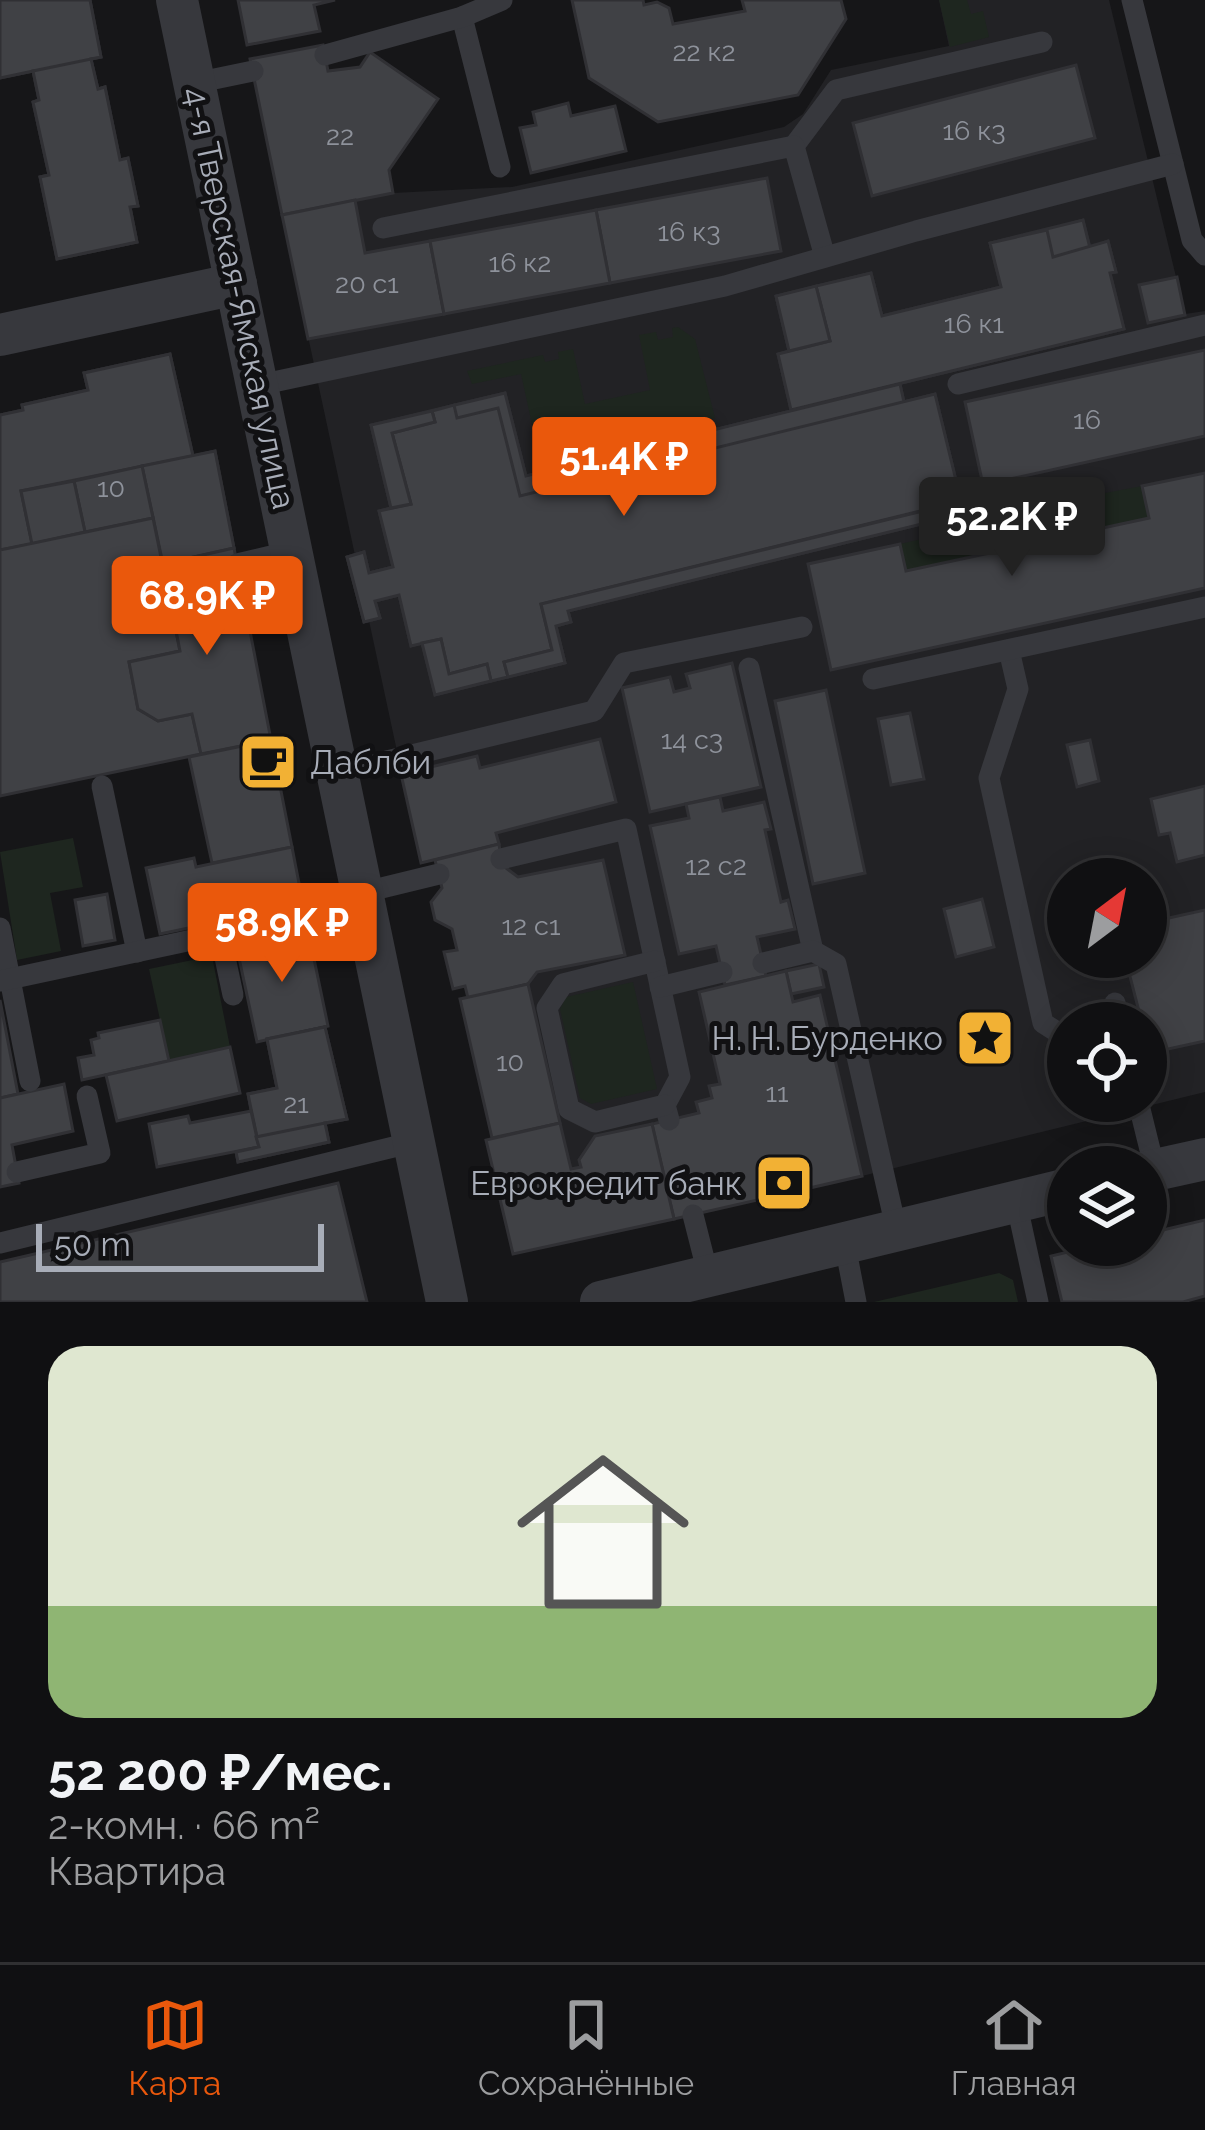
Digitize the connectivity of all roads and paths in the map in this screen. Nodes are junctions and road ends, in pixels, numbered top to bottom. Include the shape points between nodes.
1 (177, 0) edge
2 (502, 0) edge
3 (1132, 0) edge
4 (462, 17) junction
5 (1042, 42) dead end
6 (325, 55) dead end
7 (253, 71) dead end
8 (194, 83) junction
9 (794, 146) junction
10 (1173, 164) junction
11 (500, 167) dead end
12 (383, 228) dead end
13 (1205, 255) edge
14 (825, 257) junction
15 (236, 284) junction
16 (1205, 325) edge
17 (0, 335) edge
18 (958, 384) dead end
19 (259, 385) junction
20 (292, 551) junction
21 (236, 564) dead end
22 (1205, 607) edge
23 (802, 627) dead end
24 (1009, 650) junction
25 (749, 668) dead end
26 (873, 679) dead end
27 (337, 773) junction
28 (101, 786) dead end
29 (501, 859) dead end
30 (439, 874) dead end
31 (362, 899) junction
32 (306, 916) dead end
33 (0, 928) edge
34 (813, 951) junction
35 (137, 952) junction
36 (655, 961) junction
37 (763, 963) dead end
38 (722, 972) dead end
39 (5, 980) edge
40 (661, 987) junction
41 (233, 995) dead end
42 (1047, 1026) edge
43 (30, 1081) dead end
44 (87, 1096) dead end
45 (414, 1142) junction
46 (1205, 1159) edge
47 (1167, 1167) edge
48 (17, 1172) dead end
49 (1047, 1194) edge
50 (1016, 1201) junction
51 (693, 1215) dead end
52 (897, 1232) junction
53 (0, 1243) edge
54 (845, 1245) junction
55 (719, 1280) junction
56 (447, 1302) edge
57 (601, 1302) edge
58 (856, 1302) edge
59 (1039, 1302) edge

1 - 8 street, 4-я Тверская-Ямская улица
2 - 4 lane
3 - 10 lane
4 - 6 lane
4 - 11 lane
5 - 9 lane via 836,89
7 - 8 lane
8 - 15 street, 4-я Тверская-Ямская улица
9 - 12 lane
9 - 14 lane
10 - 13 lane via 1192,240
10 - 14 lane
14 - 19 lane via 621,310
15 - 17 street
15 - 19 street, 4-я Тверская-Ямская улица
16 - 18 lane
19 - 20 street, 4-я Тверская-Ямская улица
20 - 21 lane
20 - 27 street, 4-я Тверская-Ямская улица
22 - 24 lane
23 - 27 lane via 624,663 594,711
24 - 26 lane
24 - 42 lane via 1018,689 989,778
25 - 34 lane
27 - 31 street, 4-я Тверская-Ямская улица
28 - 35 lane
29 - 36 lane via 626,829
30 - 31 lane
31 - 32 lane
31 - 45 street, 4-я Тверская-Ямская улица
33 - 39 lane
34 - 37 lane
34 - 52 lane via 836,964
35 - 39 lane
35 - 41 lane via 227,933
36 - 40 lane
36 - 40 lane via 563,984 548,1008 569,1109 595,1122 667,1112 680,1077
38 - 40 lane
39 - 43 lane
44 - 48 lane via 100,1153
45 - 53 lane
45 - 56 street, 4-я Тверская-Ямская улица
46 - 47 street
49 - 50 street
50 - 52 street
50 - 59 lane
51 - 55 lane
52 - 54 street
54 - 55 street
54 - 58 lane
55 - 57 street

